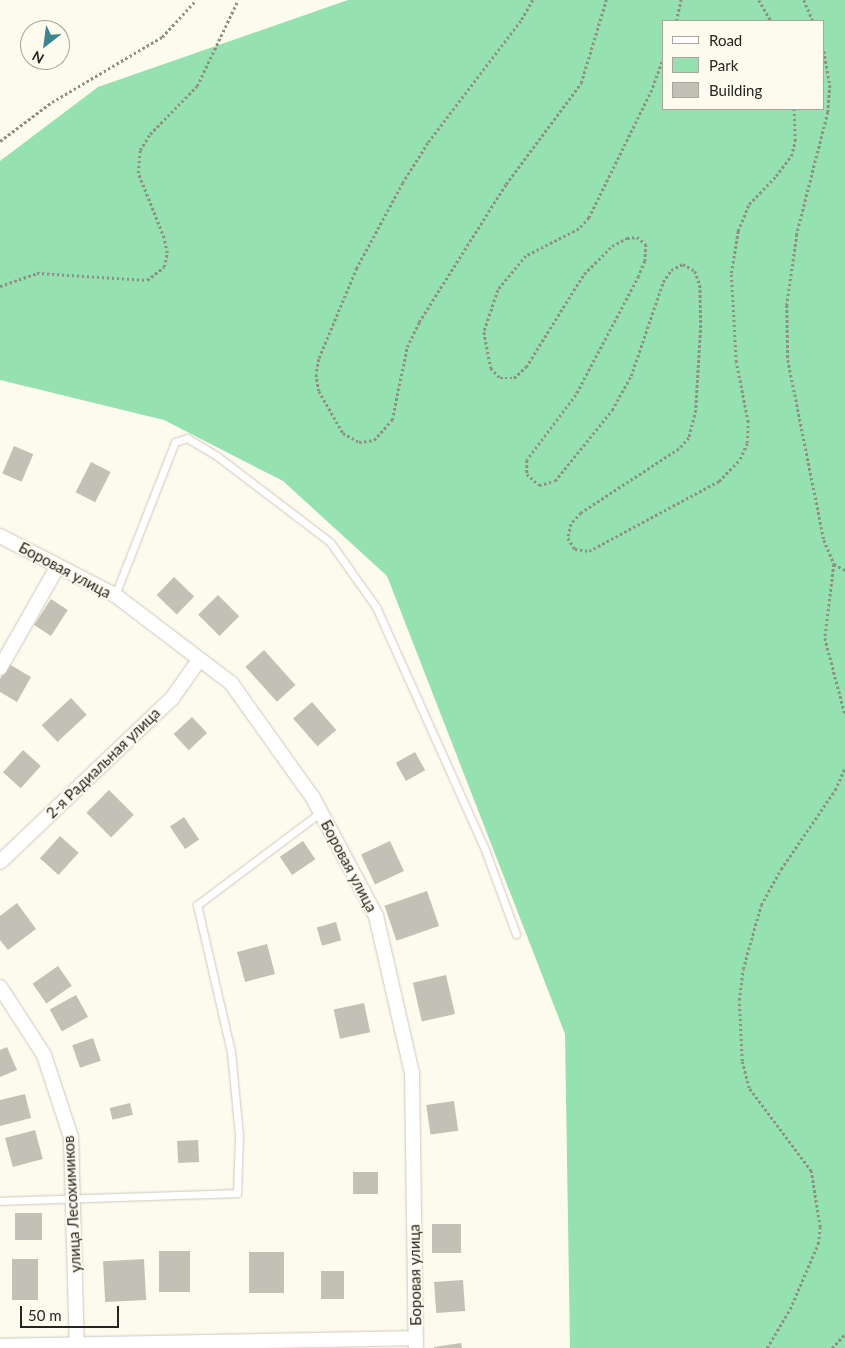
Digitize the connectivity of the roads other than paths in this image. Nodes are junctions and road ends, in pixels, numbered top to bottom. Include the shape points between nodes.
1 (0, 536) edge
2 (58, 566) junction
3 (114, 595) junction
4 (199, 660) junction
5 (0, 668) edge
6 (321, 812) junction
7 (0, 862) edge
8 (516, 934) dead end
9 (0, 987) edge
10 (74, 1198) junction
11 (0, 1201) edge
12 (416, 1343) edge
13 (0, 1346) edge
14 (77, 1346) edge

1 - 2 street, Боровая улица
2 - 3 street, Боровая улица
2 - 5 street
3 - 4 street, Боровая улица
3 - 8 lane via 175,442 187,438 218,456 330,542 376,607 484,847
4 - 6 street, Боровая улица via 231,683
4 - 7 street, 2-я Радиальная улица via 173,697
6 - 10 lane via 197,905 231,1052 239,1135 237,1194
6 - 12 street, Боровая улица via 376,916 412,1074
9 - 10 street, улица Лесохимиков via 44,1054 71,1137
10 - 11 lane
10 - 14 street, улица Лесохимиков
12 - 14 street
13 - 14 street

